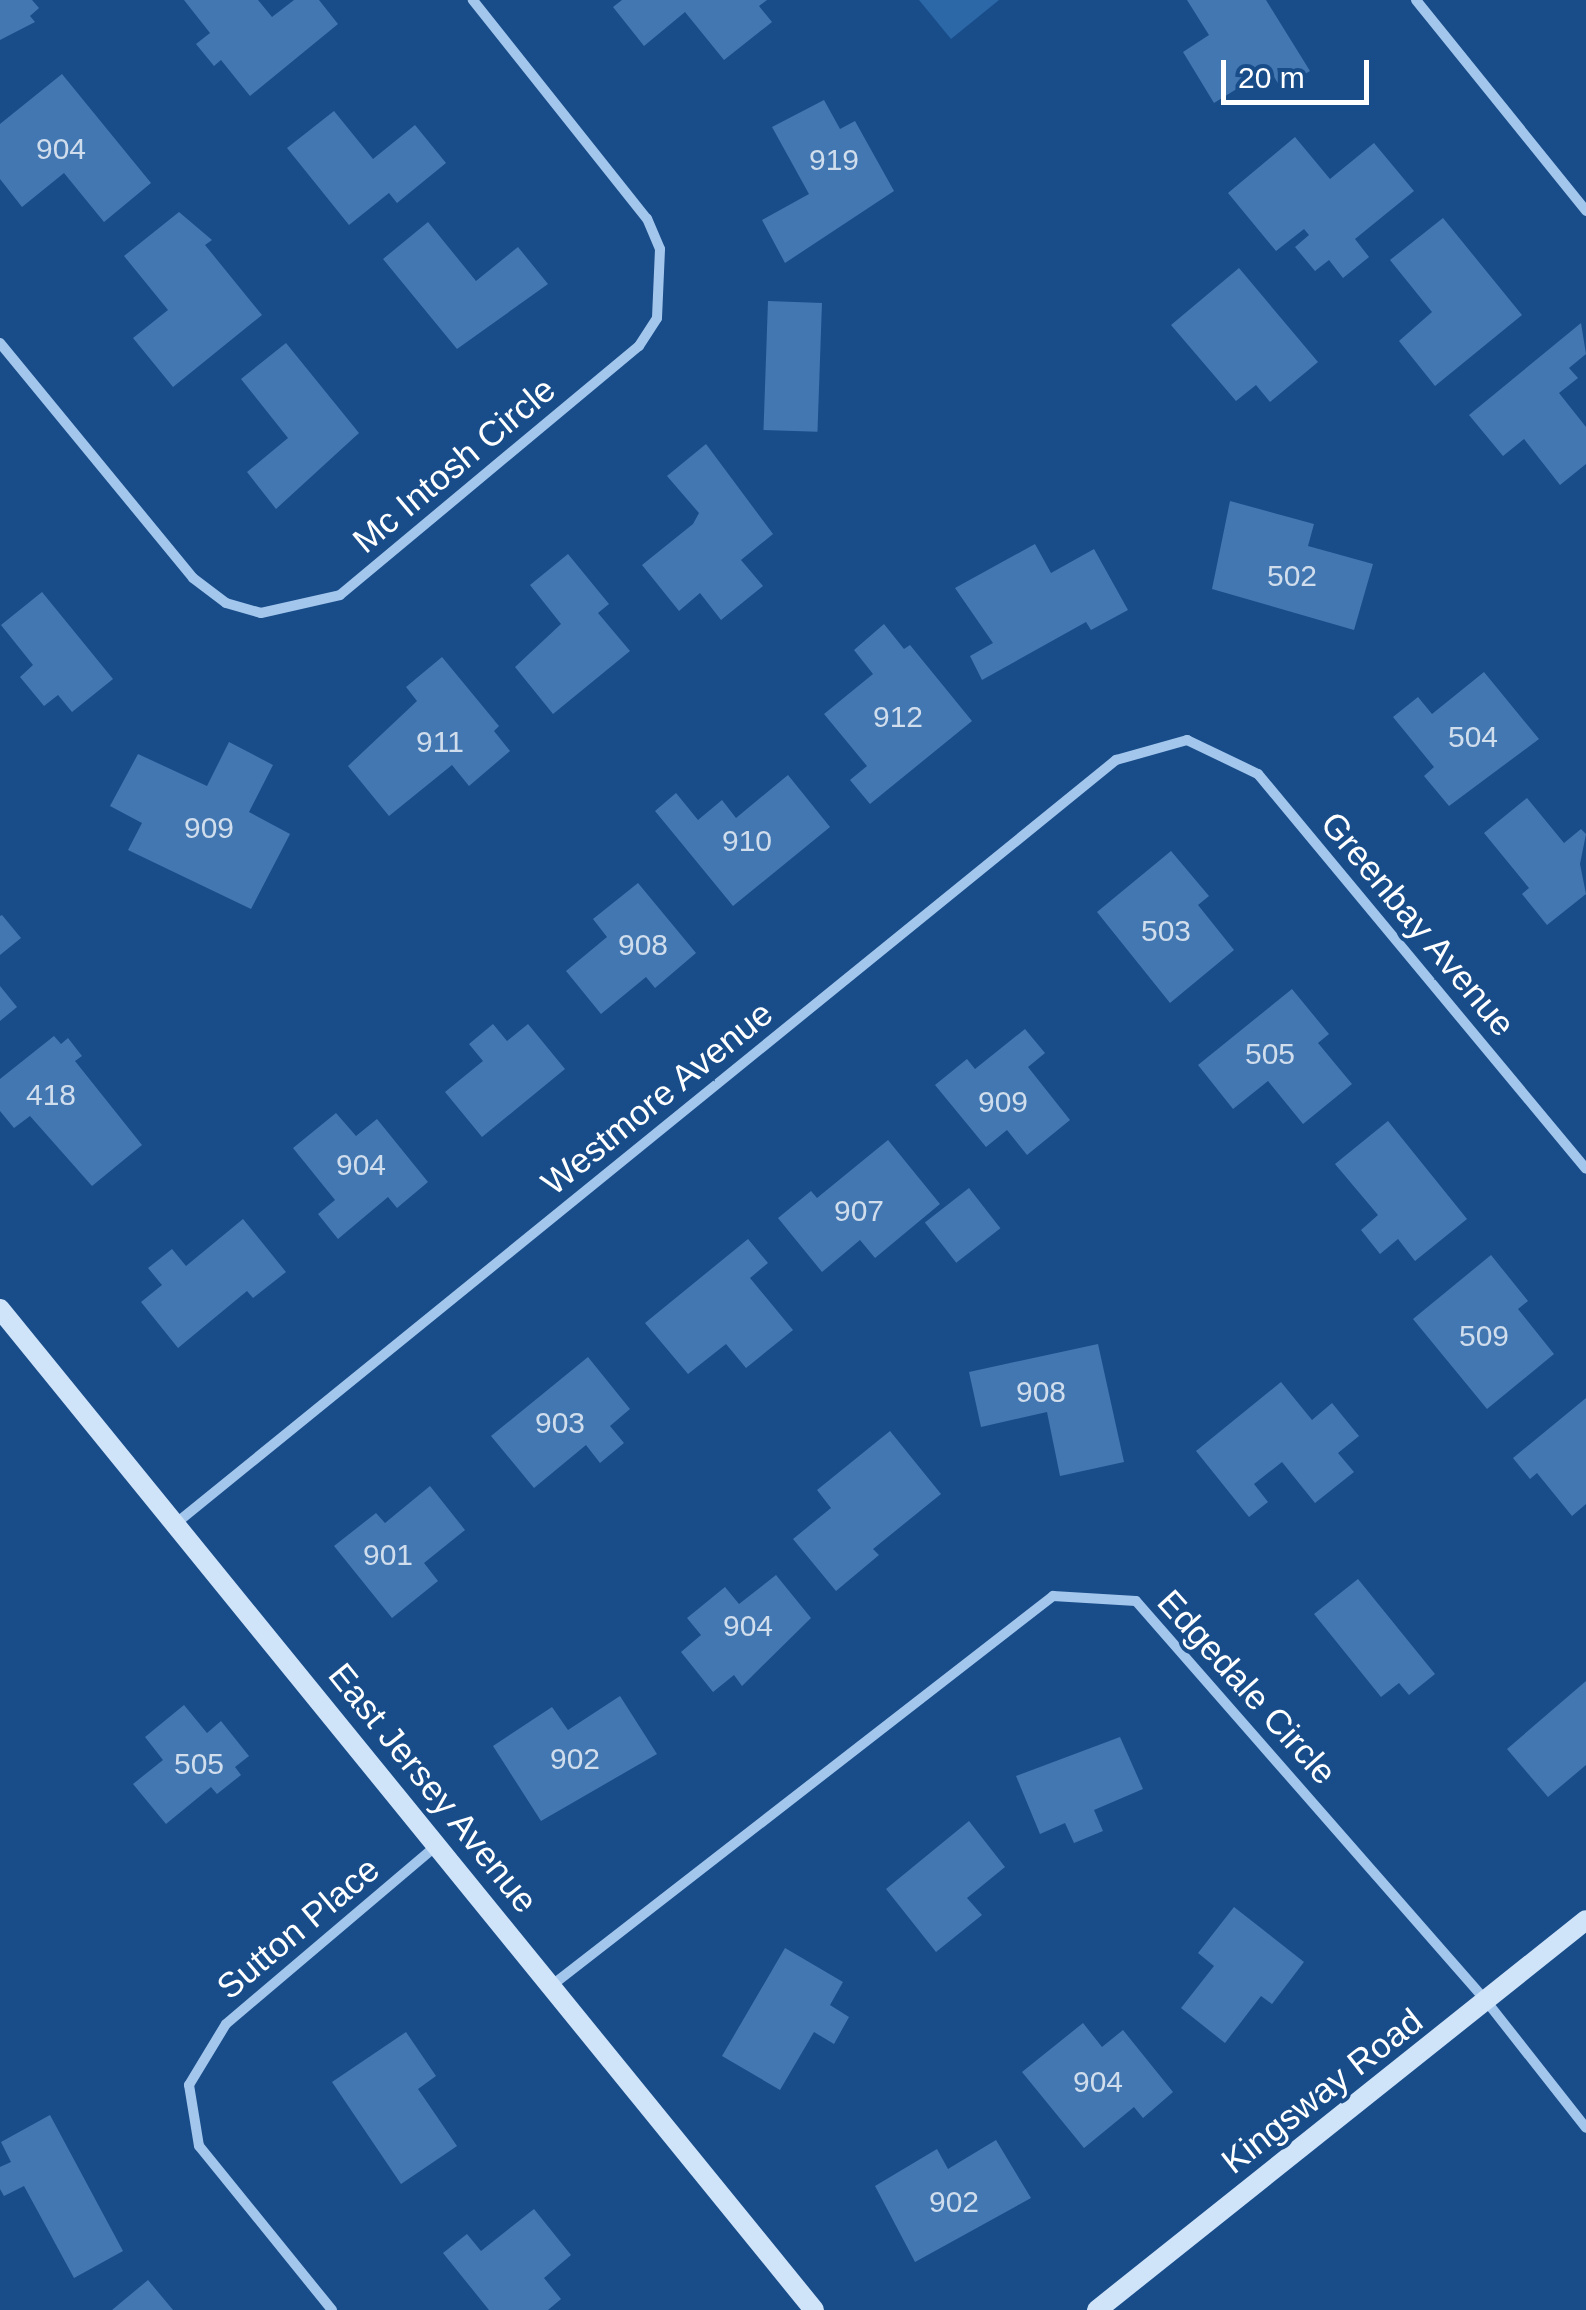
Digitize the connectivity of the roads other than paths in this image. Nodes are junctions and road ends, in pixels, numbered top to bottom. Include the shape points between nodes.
1 (473, 0) edge
2 (1416, 0) edge
3 (1586, 210) edge
4 (0, 343) edge
5 (1188, 740) joint
6 (1586, 1169) edge
7 (0, 1309) edge
8 (174, 1524) junction
9 (438, 1845) junction
10 (1586, 1920) edge
11 (551, 1986) junction
12 (1488, 2002) junction
13 (1586, 2128) edge
14 (332, 2310) edge
15 (814, 2310) edge
16 (1097, 2310) edge

1 - 4 street, Mc Intosh Circle via 647,220 660,249 657,318 640,346 340,595 261,613 226,603 194,578
2 - 3 street
5 - 6 street, Greenbay Avenue via 1258,774
5 - 8 street, Westmore Avenue via 1116,760
7 - 8 street, East Jersey Avenue
8 - 9 street, East Jersey Avenue
9 - 11 street, East Jersey Avenue
9 - 14 street, Sutton Place via 226,2024 189,2086 199,2146
10 - 12 street, Kingsway Road
11 - 12 street, Edgedale Circle via 1053,1596 1136,1601
11 - 15 street, East Jersey Avenue
12 - 13 street, Edgedale Circle
12 - 16 street, Kingsway Road

